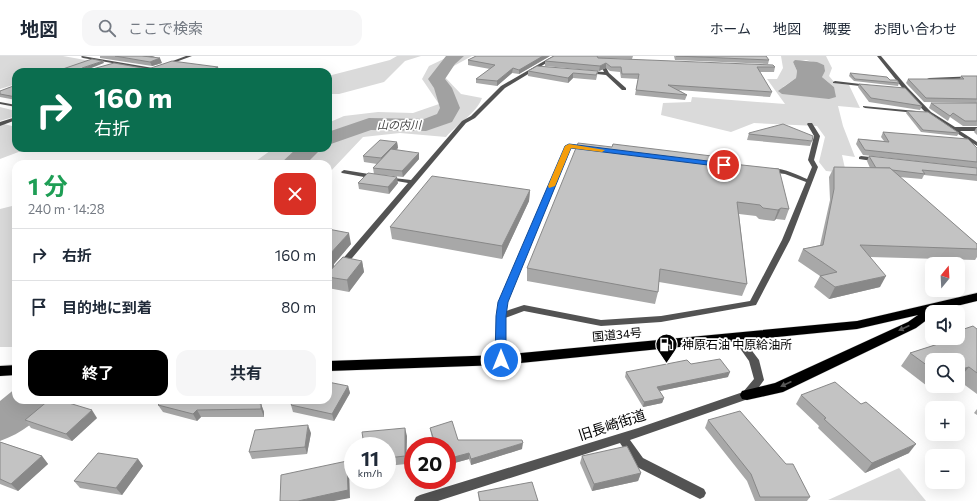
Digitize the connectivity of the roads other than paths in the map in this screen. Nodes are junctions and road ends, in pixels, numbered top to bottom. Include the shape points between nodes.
1 (190, 56) edge
2 (556, 56) edge
3 (879, 56) edge
4 (83, 57) dead end
5 (599, 58) edge
6 (605, 61) edge
7 (115, 63) junction
8 (101, 67) edge
9 (147, 68) edge
10 (156, 68) edge
11 (536, 68) junction
12 (544, 68) edge
13 (583, 72) edge
14 (607, 74) junction
15 (977, 77) edge
16 (906, 80) dead end
17 (922, 80) edge
18 (899, 81) junction
19 (835, 82) dead end
20 (874, 86) edge
21 (898, 88) edge
22 (624, 89) dead end
23 (906, 89) junction
24 (0, 103) edge
25 (12, 105) edge
26 (920, 105) junction
27 (927, 105) edge
28 (865, 107) dead end
29 (929, 113) junction
30 (12, 120) edge
31 (0, 124) edge
32 (810, 124) dead end
33 (955, 129) junction
34 (977, 129) edge
35 (957, 139) edge
36 (975, 142) edge
37 (592, 149) edge
38 (861, 158) dead end
39 (884, 160) edge
40 (763, 170) edge
41 (344, 172) dead end
42 (412, 182) junction
43 (810, 182) junction
44 (332, 272) edge
45 (977, 297) edge
46 (948, 305) edge
47 (925, 311) edge
48 (501, 316) junction
49 (925, 316) edge
50 (737, 338) junction
51 (501, 360) junction
52 (332, 366) edge
53 (0, 370) edge
54 (12, 370) edge
55 (747, 395) junction
56 (623, 438) junction
57 (700, 492) dead end
58 (420, 501) edge

1 - 10 street
2 - 11 street
3 - 18 street
4 - 7 street
5 - 6 street
5 - 14 street
7 - 8 street
7 - 9 street
11 - 12 street
11 - 42 street via 503,87 473,117 464,122
13 - 14 street
14 - 22 street
15 - 17 street
16 - 18 street
18 - 23 street
19 - 20 street
21 - 23 street
23 - 26 street
24 - 25 street
26 - 27 street
26 - 29 street
28 - 29 street
29 - 33 street
30 - 31 street
32 - 43 street via 817,136 810,160 815,167
33 - 34 street
33 - 36 street
35 - 36 street
37 - 48 street via 569,146 503,302
38 - 39 street
40 - 43 street via 786,172
41 - 42 street
42 - 44 street
43 - 48 street via 786,240 753,303 661,319 600,323 524,308
45 - 46 highway, 国道34号
47 - 50 highway, 国道34号 via 857,325
48 - 51 street
49 -> 55 highway via 912,325 785,384
50 - 51 highway, 国道34号
50 - 55 street via 754,360 759,380
51 - 52 highway, 国道34号
53 - 54 highway
55 - 56 street, 旧長崎街道
56 - 57 street via 639,462
56 - 58 street, 旧長崎街道

